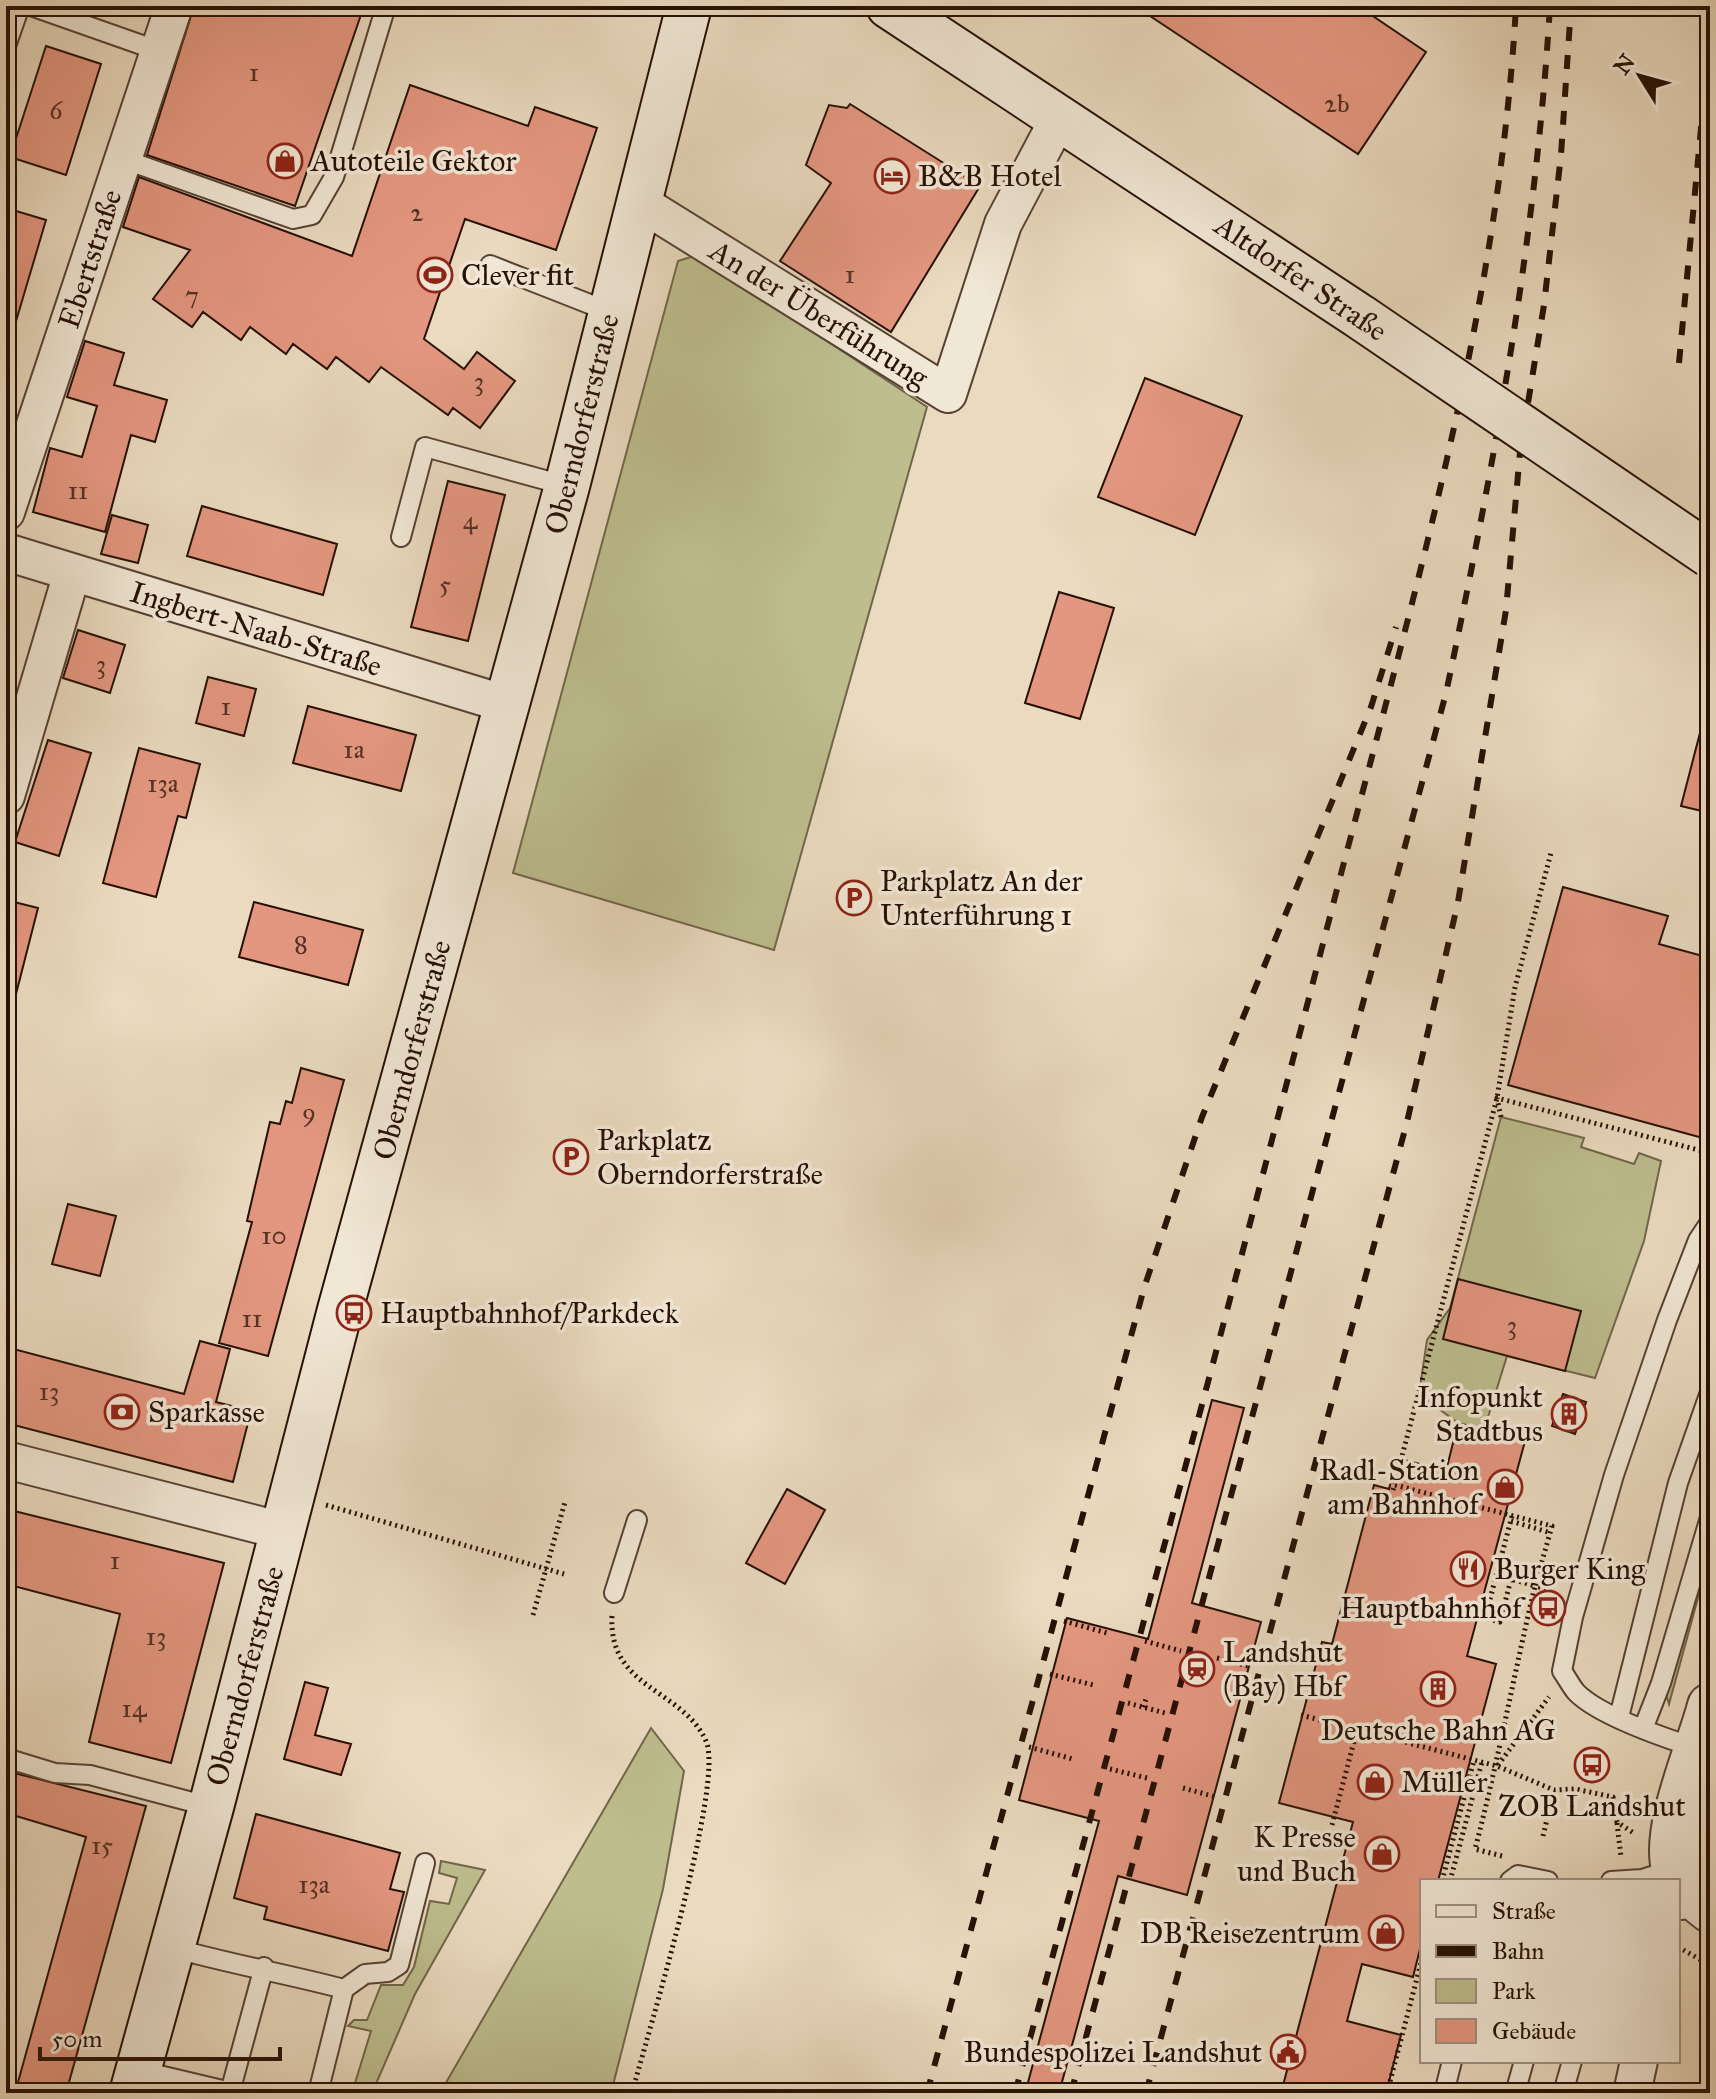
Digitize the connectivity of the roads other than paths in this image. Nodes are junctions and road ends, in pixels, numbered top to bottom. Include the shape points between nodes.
1 (20, 6) edge
2 (31, 6) edge
3 (174, 6) edge
4 (386, 6) edge
5 (689, 6) edge
6 (889, 6) edge
7 (6, 46) edge
8 (159, 51) junction
9 (1060, 116) junction
10 (123, 159) junction
11 (639, 202) junction
12 (490, 265) dead end
13 (610, 312) junction
14 (567, 486) junction
15 (6, 512) edge
16 (401, 537) dead end
17 (6, 552) edge
18 (1710, 555) edge
19 (72, 573) junction
20 (506, 704) junction
21 (6, 796) edge
22 (1710, 1222) edge
23 (1710, 1392) edge
24 (1703, 1410) junction
25 (1710, 1436) edge
26 (6, 1460) edge
27 (1710, 1517) edge
28 (637, 1520) dead end
29 (283, 1531) junction
30 (614, 1593) road end
31 (1710, 1706) edge
32 (1619, 1717) junction
33 (1643, 1729) junction
34 (1698, 1749) junction
35 (6, 1758) edge
36 (211, 1807) junction
37 (425, 1863) dead end
38 (1696, 1866) edge
39 (1513, 1879) edge
40 (1538, 1879) edge
41 (1642, 1879) edge
42 (173, 1948) junction
43 (264, 1967) junction
44 (344, 1989) junction
45 (1452, 2063) edge
46 (1523, 2063) edge
47 (1571, 2063) edge
48 (1639, 2063) edge
49 (135, 2082) edge
50 (232, 2092) edge
51 (318, 2093) edge
52 (1444, 2093) edge
53 (1515, 2093) edge
54 (1563, 2093) edge
55 (1632, 2093) edge

1 - 7 lane
2 - 8 lane
3 - 8 street, Ebertstraße
4 - 10 lane via 334,177 312,215 293,219
5 - 11 main road, Oberndorferstraße
6 - 9 main road, Altdorfer Straße
8 - 10 street, Ebertstraße
9 - 11 street, An der Überführung via 1003,224 948,394
9 - 18 main road, Altdorfer Straße, bridge
10 - 15 street, Ebertstraße
11 - 13 main road, Oberndorferstraße
12 - 13 lane
13 - 14 main road, Oberndorferstraße
14 - 16 lane via 425,447
14 - 20 main road, Oberndorferstraße
17 - 19 street, Ingbert-Naab-Straße
19 - 20 street, Ingbert-Naab-Straße
19 - 21 street
20 - 29 main road, Oberndorferstraße
22 - 32 lane via 1667,1320 1614,1475 1564,1651 1562,1671 1577,1694
23 - 24 lane
24 - 25 lane
24 - 32 lane via 1678,1483
26 - 29 street
27 - 33 lane
28 - 30 lane
29 - 36 main road, Oberndorferstraße
31 - 34 main road
32 - 33 lane
33 - 34 lane
34 - 38 main road
34 - 38 main road via 1672,1829
35 - 36 lane
36 - 42 main road, Oberndorferstraße
37 - 44 lane via 399,1965 365,1974
38 - 41 lane
39 - 40 lane
42 - 43 lane
42 - 49 main road, Oberndorferstraße
43 - 44 lane
43 - 50 lane
44 - 51 lane
45 - 52 lane
46 - 53 lane
47 - 54 lane
48 - 55 street
49 - 50 lane

